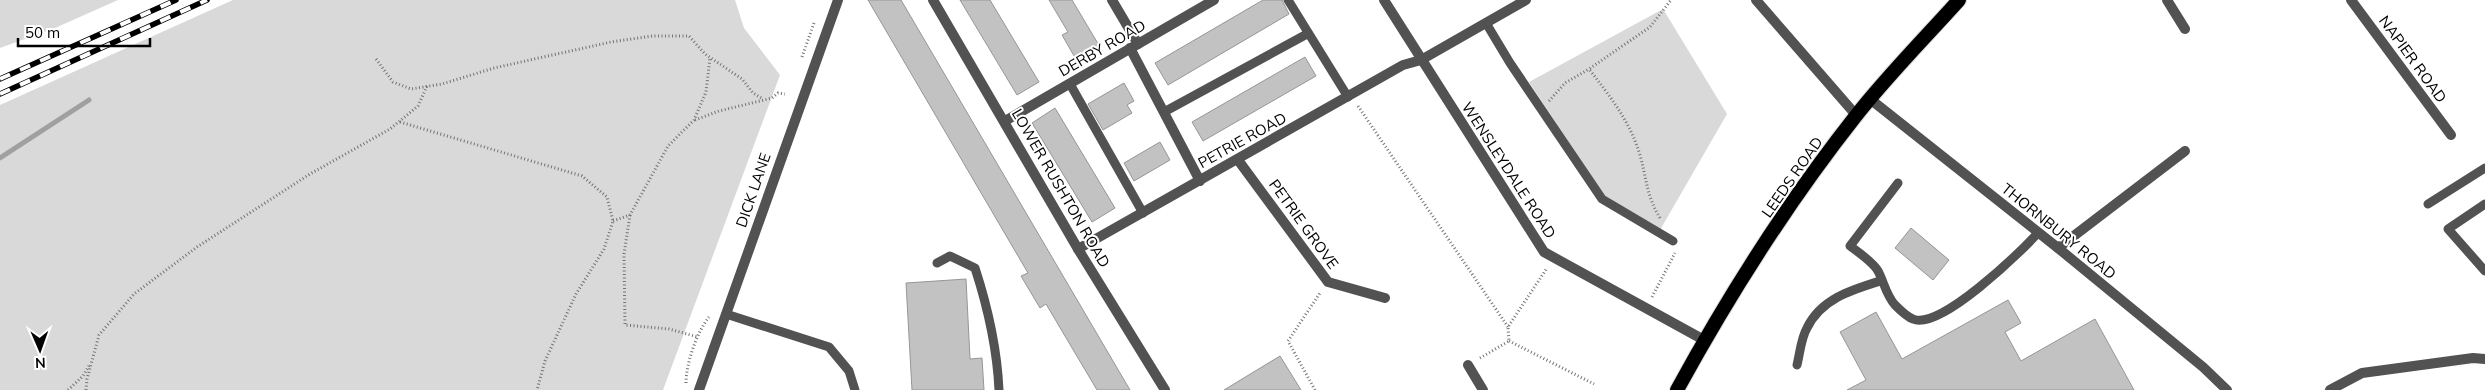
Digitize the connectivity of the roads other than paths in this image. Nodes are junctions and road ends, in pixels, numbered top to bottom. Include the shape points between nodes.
1 (838, 0) edge
2 (933, 0) edge
3 (1112, 0) edge
4 (1214, 0) edge
5 (1288, 0) edge
6 (1384, 0) edge
7 (1526, 0) edge
8 (1756, 0) edge
9 (1959, 0) edge
10 (2166, 0) edge
11 (2351, 0) edge
12 (1486, 23) junction
13 (2185, 29) dead end
14 (1307, 34) junction
15 (1134, 46) junction
16 (1422, 60) junction
17 (1070, 84) junction
18 (1349, 97) junction
19 (1870, 100) junction
20 (1164, 112) junction
21 (1856, 115) junction
22 (1005, 122) junction
23 (2450, 135) dead end
24 (2185, 151) dead end
25 (1238, 160) junction
26 (2485, 168) edge
27 (1200, 180) junction
28 (1898, 183) dead end
29 (2428, 204) dead end
30 (2485, 204) edge
31 (1143, 212) junction
32 (2038, 233) junction
33 (1673, 241) road end
34 (2058, 248) junction
35 (1078, 249) junction
36 (937, 263) dead end
37 (2485, 270) edge
38 (1880, 281) junction
39 (1385, 298) dead end
40 (726, 314) junction
41 (1704, 340) junction
42 (2485, 359) edge
43 (1468, 365) road end
44 (1797, 365) dead end
45 (699, 390) edge
46 (855, 390) edge
47 (999, 390) edge
48 (1165, 390) edge
49 (1483, 390) edge
50 (1677, 390) edge
51 (2227, 390) edge
52 (2330, 390) edge

1 - 40 street, DICK LANE
2 - 22 street, LOWER RUSHTON ROAD
3 - 15 street
4 - 15 street, DERBY ROAD
5 - 14 lane
6 - 16 street, WENSLEYDALE ROAD
7 - 12 street, PETRIE ROAD
8 - 21 street
9 - 19 highway, LEEDS ROAD
10 - 13 street
11 - 23 street, NAPIER ROAD
12 - 16 street, PETRIE ROAD
12 - 33 lane via 1602,199
14 - 18 lane
14 - 20 lane
15 - 17 street, DERBY ROAD
15 - 20 street
16 - 18 street, PETRIE ROAD via 1403,65
16 - 41 street, WENSLEYDALE ROAD via 1544,252
17 - 22 street, DERBY ROAD
17 - 31 lane
18 - 25 street, PETRIE ROAD
19 - 21 highway, LEEDS ROAD
19 - 32 street, THORNBURY ROAD
20 - 27 street
21 - 41 highway, LEEDS ROAD via 1763,246
22 - 35 street, LOWER RUSHTON ROAD
24 - 34 street
25 - 27 street, PETRIE ROAD
25 - 39 street, PETRIE GROVE via 1328,282
26 - 29 lane
27 - 31 street, PETRIE ROAD
28 - 38 lane via 1850,246 1878,271
30 - 37 lane via 2448,229
31 - 35 street, PETRIE ROAD
32 - 34 street, THORNBURY ROAD
32 - 38 lane via 2004,269 1928,320 1914,320 1900,310
34 - 51 street, THORNBURY ROAD
35 - 48 street, LOWER RUSHTON ROAD
36 - 47 lane via 950,256 975,268 990,318
38 - 44 lane via 1846,292 1816,311 1806,329
40 - 45 street, DICK LANE
40 - 46 lane via 829,347 849,371
41 - 50 highway, LEEDS ROAD
42 - 52 street via 2362,373
43 - 49 street

